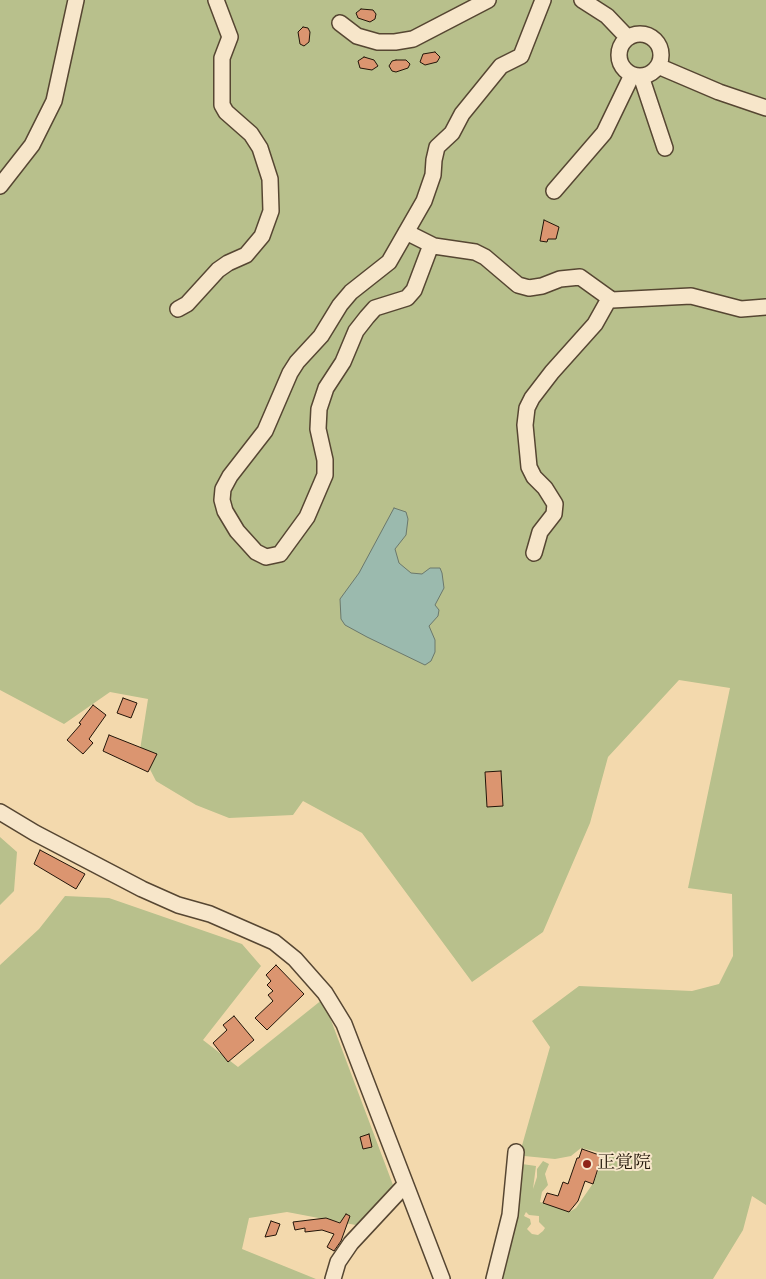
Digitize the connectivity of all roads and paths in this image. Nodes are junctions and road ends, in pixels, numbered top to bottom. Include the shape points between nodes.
1 (76, 0) edge
2 (216, 0) edge
3 (488, 0) edge
4 (543, 0) edge
5 (582, 0) edge
6 (340, 23) dead end
7 (628, 38) junction
8 (658, 66) junction
9 (636, 75) junction
10 (766, 108) edge
11 (665, 148) dead end
12 (0, 186) edge
13 (554, 191) dead end
14 (406, 232) junction
15 (431, 244) junction
16 (609, 299) junction
17 (766, 307) edge
18 (178, 309) dead end
19 (534, 553) dead end
20 (0, 812) edge
21 (516, 1152) dead end
22 (405, 1185) junction
23 (333, 1279) edge
24 (442, 1279) edge
25 (494, 1279) edge

1 - 12 street via 54,101 32,145
2 - 18 street via 230,37 222,58 222,105 260,148 270,179 271,211 262,236 246,255 228,262 187,304
3 - 6 street via 414,39 378,42 357,36
4 - 14 street via 521,56 501,66 462,114 452,133 437,147 430,185
5 - 7 street via 607,16
7 - 8 street via 640,34 652,38 660,48
7 - 9 street via 620,50 620,60 624,69
8 - 9 street via 651,73
8 - 10 street
9 - 11 street
9 - 13 street via 604,133
14 - 15 street
14 - 15 street via 388,262 351,292 297,362 265,431 230,476 224,489 225,511 256,552 266,557 280,554 309,512 326,475 318,429 319,409 326,388 343,362 356,331 375,308 407,298 414,290
15 - 16 street via 475,252 518,285 529,288 580,277
16 - 17 street via 691,296 741,309
16 - 19 street via 595,324 552,372 527,408 525,426 529,467 556,504 554,514 540,532
20 - 22 street via 35,834 142,889 274,942 295,959 325,993 344,1024
21 - 25 street via 510,1215
22 - 23 street via 351,1242 338,1262
22 - 24 street

